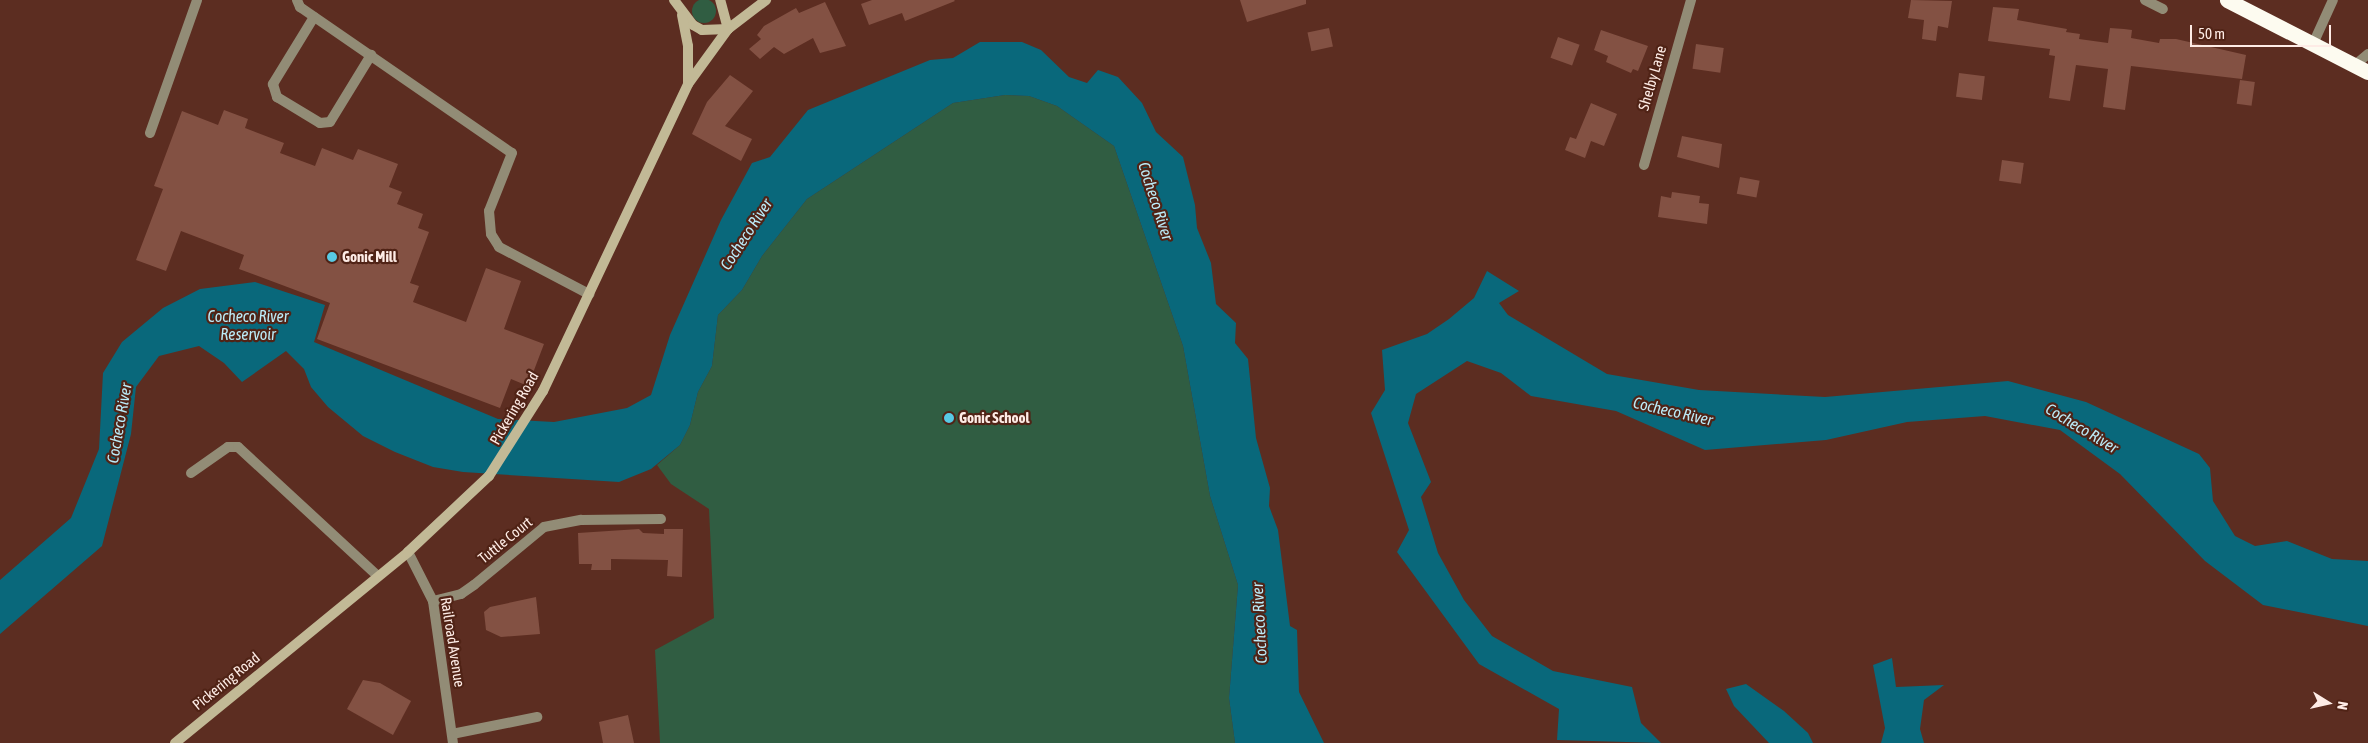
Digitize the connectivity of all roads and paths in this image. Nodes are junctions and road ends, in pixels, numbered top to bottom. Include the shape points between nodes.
1 (197, 0) edge
2 (297, 0) edge
3 (674, 0) edge
4 (720, 0) edge
5 (766, 0) edge
6 (1691, 0) edge
7 (2145, 0) edge
8 (2333, 0) edge
9 (2233, 1) edge
10 (2163, 9) dead end
11 (682, 14) junction
12 (314, 17) junction
13 (728, 30) junction
14 (2313, 44) junction
15 (2368, 54) edge
16 (371, 56) junction
17 (2361, 69) edge
18 (688, 84) junction
19 (150, 132) dead end
20 (1644, 165) dead end
21 (589, 294) junction
22 (191, 473) dead end
23 (661, 519) dead end
24 (408, 552) junction
25 (378, 576) junction
26 (433, 600) junction
27 (537, 717) dead end
28 (453, 738) edge
29 (175, 743) edge

1 - 19 street
2 - 12 street
3 - 11 main road
4 - 13 main road
5 - 13 main road, Pickering Road
6 - 20 street, Shelby Lane
7 - 10 street
8 - 14 street
9 - 14 highway
11 - 13 main road via 702,30
11 - 18 main road via 688,46
12 - 16 street
12 - 16 street via 273,84 277,97 320,123 330,122
13 - 18 main road, Pickering Road
14 - 17 highway
15 - 17 street
16 - 21 street via 512,153 489,210 491,234 499,247
18 - 21 main road, Pickering Road
21 - 24 main road, Pickering Road via 531,413 502,459 478,488
22 - 25 street via 228,447 238,446
23 - 26 street, Tuttle Court via 580,520 544,527 461,594
24 - 25 main road, Pickering Road
24 - 26 street, Railroad Avenue
25 - 29 main road, Pickering Road
26 - 28 street, Railroad Avenue
27 - 28 street

